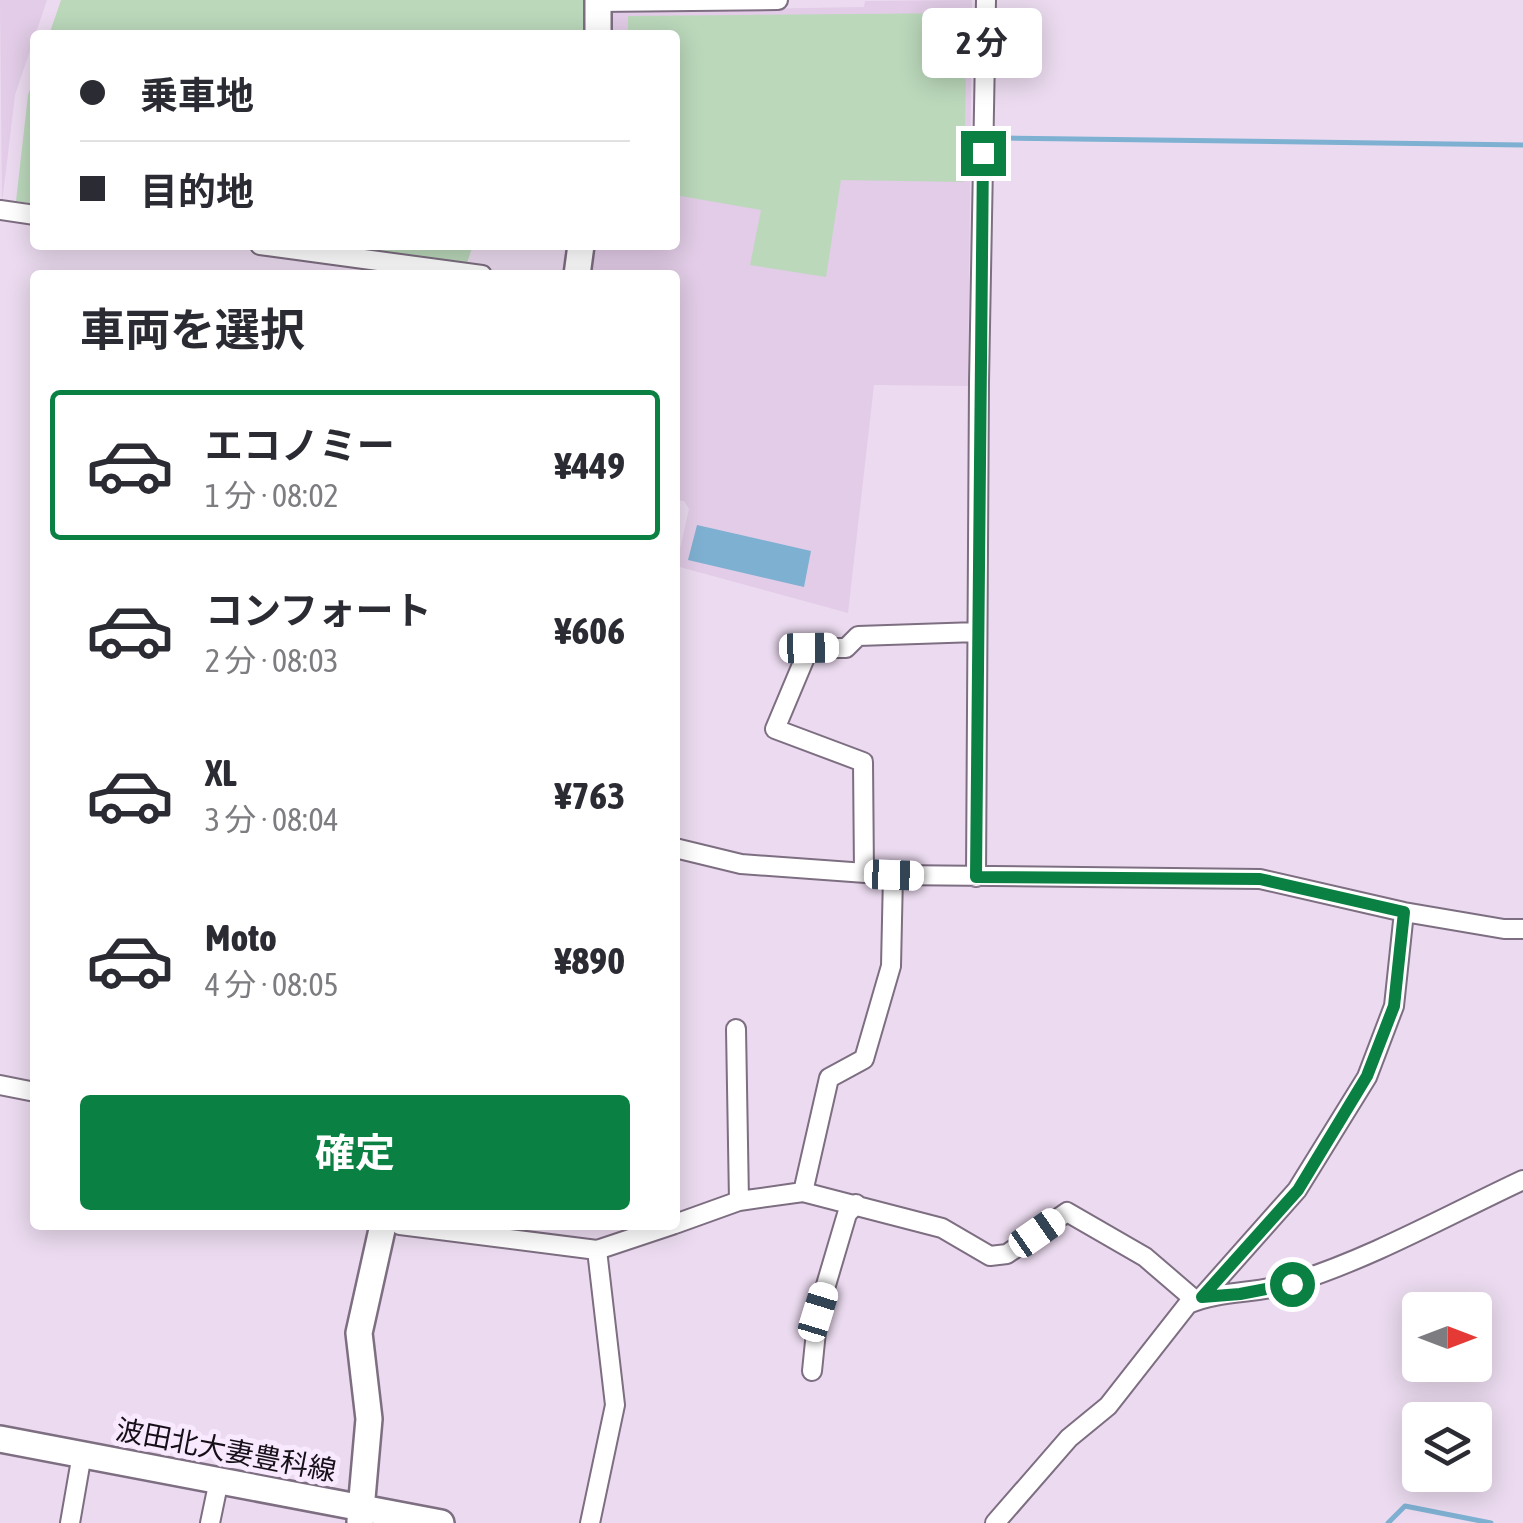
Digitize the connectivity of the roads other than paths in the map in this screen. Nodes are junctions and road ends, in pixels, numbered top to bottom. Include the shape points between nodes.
1 (778, 0) edge
2 (986, 0) edge
3 (598, 1) edge
4 (598, 30) edge
5 (0, 210) edge
6 (30, 213) edge
7 (297, 250) edge
8 (445, 270) edge
9 (978, 632) junction
10 (680, 849) edge
11 (864, 873) junction
12 (894, 875) junction
13 (976, 877) junction
14 (1404, 912) junction
15 (1523, 928) edge
16 (736, 1028) dead end
17 (0, 1085) edge
18 (30, 1091) edge
19 (1523, 1180) edge
20 (803, 1192) junction
21 (738, 1201) junction
22 (856, 1204) junction
23 (680, 1222) edge
24 (382, 1230) edge
25 (439, 1230) edge
26 (656, 1230) edge
27 (597, 1250) junction
28 (1199, 1299) junction
29 (812, 1372) dead end
30 (0, 1439) edge
31 (82, 1454) junction
32 (219, 1480) junction
33 (360, 1514) edge
34 (70, 1523) edge
35 (210, 1523) edge
36 (441, 1523) edge
37 (590, 1523) edge
38 (995, 1523) edge

1 - 3 street
2 - 9 street
3 - 4 main road
5 - 6 street
7 - 8 street
9 - 11 street via 858,636 846,648 809,648 775,729 863,762
9 - 13 street
10 - 11 street via 742,864
11 - 12 street
12 - 13 street
12 - 20 street via 891,966 864,1059 829,1078
13 - 14 street via 1260,879
14 - 15 street
14 - 28 street via 1394,1006 1367,1076 1298,1190
16 - 21 street
17 - 18 street
19 - 28 street via 1292,1284
20 - 21 street
20 - 22 street
21 - 23 street
22 - 28 street via 942,1228 990,1256 1008,1254 1066,1212 1145,1257
22 - 29 street via 847,1214 818,1312
24 - 33 main road via 359,1333 370,1419
25 - 27 street
26 - 27 street
27 - 37 street via 615,1405
28 - 38 street
30 - 31 main road, 波田北大妻豊科線
31 - 32 main road, 波田北大妻豊科線
31 - 34 street
32 - 33 main road, 波田北大妻豊科線
32 - 35 street
33 - 36 main road, 波田北大妻豊科線

